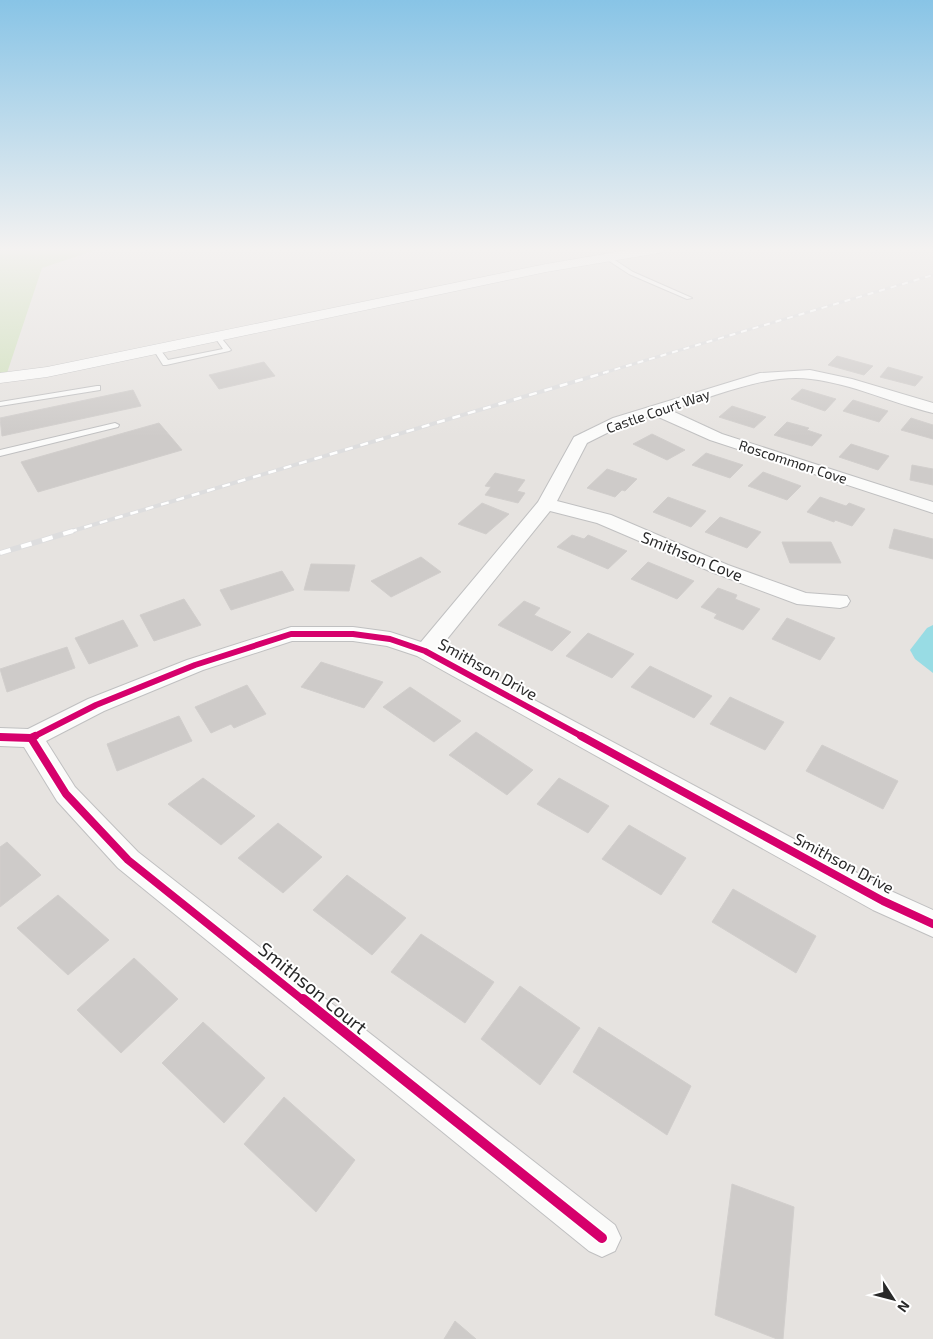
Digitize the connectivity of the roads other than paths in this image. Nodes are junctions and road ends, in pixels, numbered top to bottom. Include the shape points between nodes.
1 (336, 311) edge
2 (0, 378) edge
3 (98, 388) dead end
4 (0, 404) edge
5 (933, 408) edge
6 (656, 410) junction
7 (115, 425) dead end
8 (0, 453) edge
9 (546, 504) junction
10 (933, 508) edge
11 (840, 601) dead end
12 (425, 651) junction
13 (0, 737) edge
14 (31, 738) junction
15 (933, 924) edge
16 (602, 1238) dead end

1 - 2 main road via 47,372
3 - 4 lane
5 - 6 street, Castle Court Way via 810,374 765,376
6 - 9 street, Castle Court Way via 618,421 580,440
6 - 10 street, Roscommon Cove via 716,437
7 - 8 lane
9 - 11 street, Smithson Cove via 604,519 722,569 804,599
9 - 12 street, Castle Court Way
12 - 14 street, Smithson Drive via 390,639 353,634 291,634 195,665 96,705
12 - 15 street, Smithson Drive via 883,901
13 - 14 street, Smithson Drive
14 - 16 street, Smithson Court via 66,794 128,860

